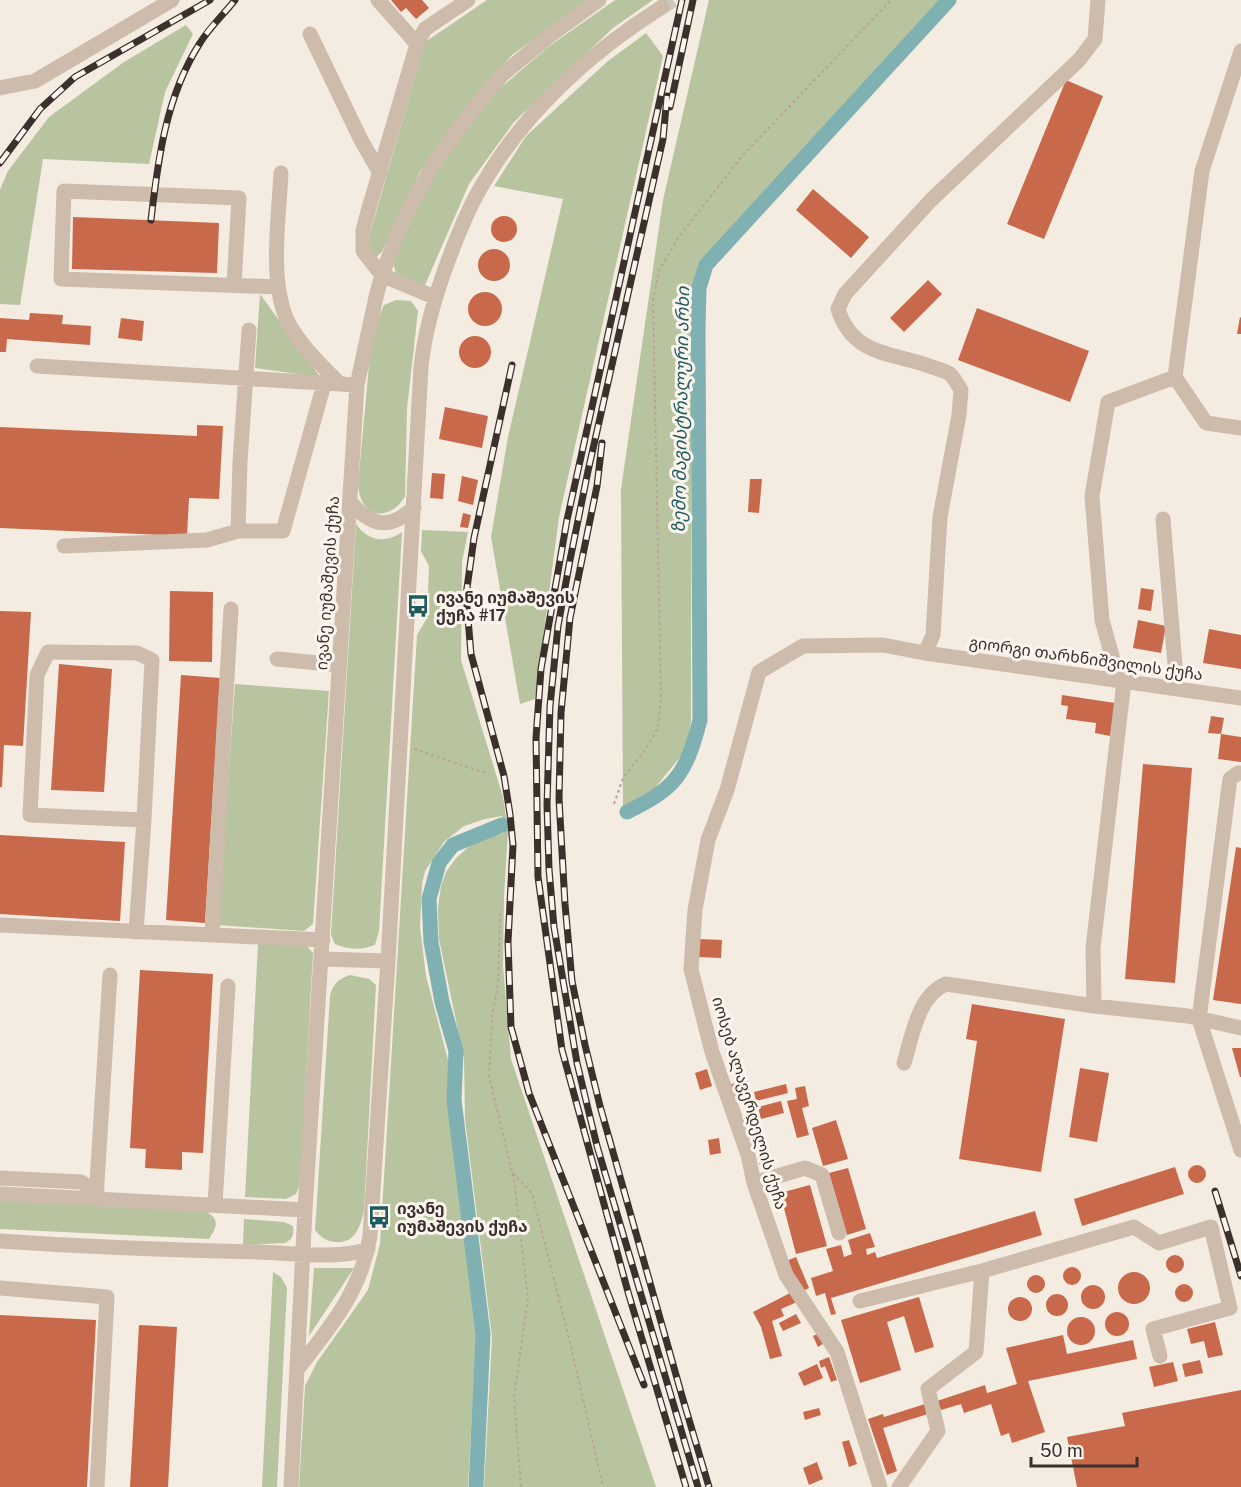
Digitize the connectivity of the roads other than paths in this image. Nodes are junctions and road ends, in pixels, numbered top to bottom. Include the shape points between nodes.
1 (172, 0) edge
2 (378, 0) edge
3 (599, 0) edge
4 (1098, 0) edge
5 (461, 2) edge
6 (662, 7) tunnel mouth
7 (310, 34) dead end
8 (417, 44) junction
9 (1241, 51) edge
10 (0, 88) edge
11 (281, 173) dead end
12 (380, 173) junction
13 (382, 275) junction
14 (234, 285) junction
15 (278, 287) junction
16 (434, 297) junction
17 (249, 330) dead end
18 (37, 366) dead end
19 (1175, 377) junction
20 (247, 378) junction
21 (324, 384) junction
22 (340, 384) junction
23 (357, 385) junction
24 (1241, 428) edge
25 (351, 503) junction
26 (414, 507) junction
27 (1163, 519) dead end
28 (238, 531) junction
29 (64, 546) dead end
30 (231, 609) dead end
31 (925, 653) junction
32 (277, 659) dead end
33 (339, 665) junction
34 (1122, 681) junction
35 (1177, 689) junction
36 (1241, 698) edge
37 (1241, 773) edge
38 (144, 820) junction
39 (0, 925) edge
40 (136, 932) junction
41 (212, 935) junction
42 (323, 939) junction
43 (322, 959) junction
44 (388, 962) junction
45 (110, 975) dead end
46 (228, 986) dead end
47 (1094, 1006) junction
48 (1199, 1019) junction
49 (1241, 1028) edge
50 (904, 1063) dead end
51 (1241, 1150) edge
52 (0, 1178) edge
53 (754, 1183) junction
54 (0, 1194) edge
55 (96, 1196) junction
56 (215, 1205) junction
57 (305, 1210) junction
58 (839, 1233) dead end
59 (0, 1241) edge
60 (368, 1249) junction
61 (304, 1254) junction
62 (982, 1271) junction
63 (0, 1288) edge
64 (860, 1301) dead end
65 (1160, 1356) dead end
66 (297, 1370) junction
67 (97, 1487) edge
68 (291, 1487) edge
69 (880, 1487) edge
70 (899, 1487) edge

1 - 10 street via 35,81
2 - 8 street
3 - 13 street, ივანე იუმაშევის ქუჩა via 502,75 469,115 434,163 402,222
4 - 31 street via 1095,39 1079,60 931,200 845,294 838,309 843,323 862,345 950,374 961,390 940,517 933,635
5 - 8 street via 425,29
6 - 16 street via 592,57 518,133 472,203
7 - 12 street
8 - 12 street
9 - 19 street via 1202,171
11 - 15 street
12 - 13 street via 362,243 363,251
13 - 16 street
13 - 23 street, ივანე იუმაშევის ქუჩა
14 - 14 street via 239,198 64,191 61,279
14 - 15 street
15 - 22 street via 287,320 310,353
16 - 26 street via 422,358
17 - 20 street
18 - 20 street
19 - 24 street via 1206,423
19 - 34 street via 1108,402 1092,496 1102,620
20 - 21 street
20 - 28 street
21 - 22 street
21 - 28 street via 284,531
22 - 23 street
23 - 25 street, ივანე იუმაშევის ქუჩა
25 - 26 street via 379,523 398,521
25 - 33 street, ივანე იუმაშევის ქუჩა
26 - 44 street
27 - 35 street
28 - 29 street via 207,540
30 - 41 street
31 - 34 street, გიორგი თარხნიშვილის ქუჩა
31 - 53 street, იოსებ ალავერდელის ქუჩა via 883,645 803,646 759,672 727,790 708,840 695,910 691,969 712,1052
32 - 33 street
33 - 42 street, ივანე იუმაშევის ქუჩა
34 - 35 street, გიორგი თარხნიშვილის ქუჩა
34 - 47 street via 1094,948
35 - 36 street, გიორგი თარხნიშვილის ქუჩა
37 - 48 street via 1230,779
38 - 38 street via 152,660 137,653 48,652 37,675 30,815
38 - 40 street
39 - 40 street
40 - 41 street
41 - 42 street
42 - 43 street, ივანე იუმაშევის ქუჩა
43 - 44 street
43 - 57 street, ივანე იუმაშევის ქუჩა
44 - 60 street
45 - 55 street
46 - 56 street
47 - 48 street
47 - 50 street via 946,984 935,989 918,1017
48 - 49 street
48 - 51 street
52 - 55 street via 81,1182
53 - 58 street via 805,1168 822,1175
53 - 69 street, იოსებ ალავერდელის ქუჩა via 786,1275 837,1352
54 - 55 street
55 - 56 street
56 - 57 street
57 - 61 street, ივანე იუმაშევის ქუჩა
59 - 61 street
60 - 61 street via 350,1255
60 - 66 street via 339,1316
61 - 66 street, ივანე იუმაშევის ქუჩა
62 - 64 street
62 - 65 street via 1134,1227 1159,1243 1211,1227 1230,1308 1153,1329
62 - 70 street via 976,1352 928,1389 938,1431
63 - 67 street via 107,1298
66 - 68 street, ივანე იუმაშევის ქუჩა

